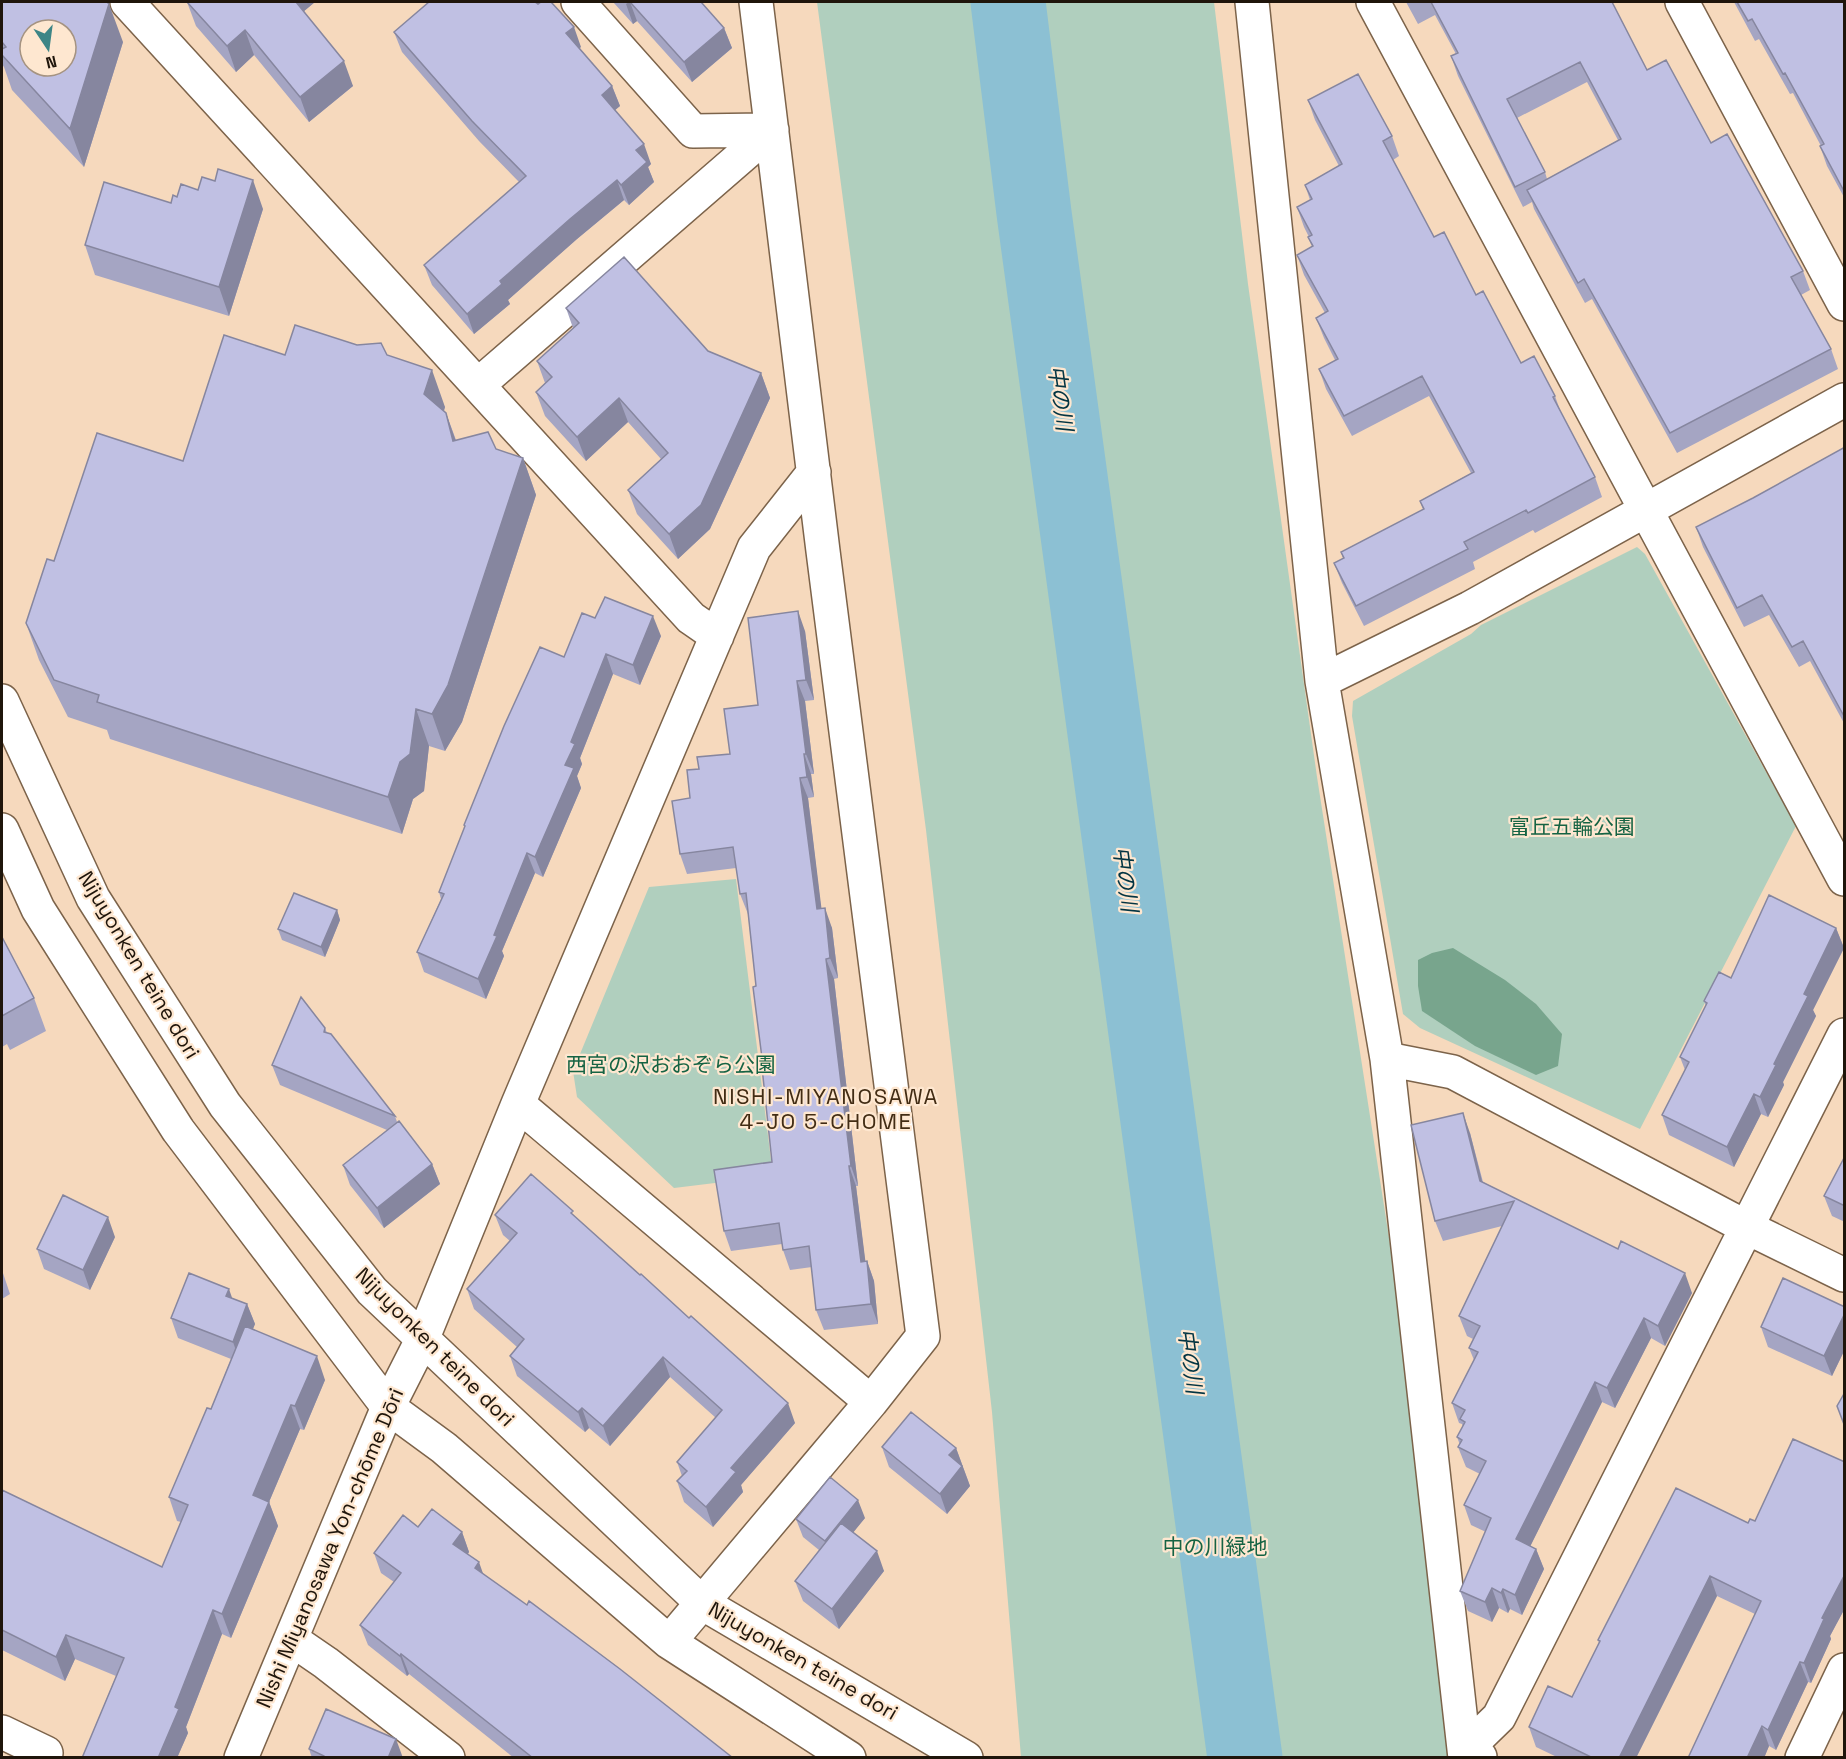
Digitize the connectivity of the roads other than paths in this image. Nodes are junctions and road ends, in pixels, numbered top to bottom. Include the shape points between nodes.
1 (127, 2) edge
2 (578, 2) edge
3 (756, 2) edge
4 (1252, 2) edge
5 (1373, 2) edge
6 (1682, 2) edge
7 (772, 130) junction
8 (1845, 304) edge
9 (478, 385) junction
10 (1845, 400) edge
11 (814, 471) junction
12 (1646, 510) junction
13 (717, 636) junction
14 (1322, 681) junction
15 (2, 701) edge
16 (2, 830) edge
17 (1845, 879) edge
18 (1845, 1035) edge
19 (1387, 1059) junction
20 (518, 1104) junction
21 (1746, 1227) junction
22 (1845, 1275) edge
23 (422, 1340) junction
24 (871, 1402) junction
25 (388, 1407) junction
26 (702, 1602) junction
27 (291, 1639) junction
28 (669, 1642) junction
29 (1845, 1670) edge
30 (2, 1732) edge
31 (1471, 1755) edge
32 (44, 1758) edge
33 (241, 1758) edge
34 (448, 1758) edge
35 (849, 1758) edge
36 (966, 1758) edge
37 (1802, 1758) edge

1 - 9 street
2 - 7 street via 693,131
3 - 7 street
4 - 14 street
5 - 12 street
6 - 8 street
7 - 9 street
7 - 11 street
9 - 13 street via 691,618
10 - 12 street
11 - 13 street, Nishi Miyanosawa Yon-chōme Dōri via 754,549
11 - 24 street via 923,1335
12 - 14 street via 1470,608
12 - 17 street
13 - 20 street, Nishi Miyanosawa Yon-chōme Dōri
14 - 19 street
15 - 23 street, Nijuyonken teine dori via 93,898 225,1105 372,1292
16 - 25 street via 38,909 178,1130
18 - 21 street
19 - 21 street via 1453,1072
19 - 31 street
20 - 23 street, Nishi Miyanosawa Yon-chōme Dōri
20 - 24 street
21 - 22 street
21 - 31 street via 1499,1717
23 - 25 street, Nishi Miyanosawa Yon-chōme Dōri
23 - 26 street, Nijuyonken teine dori
24 - 26 street
25 - 27 street, Nishi Miyanosawa Yon-chōme Dōri
25 - 28 street via 444,1448
26 - 28 street
26 - 36 street, Nijuyonken teine dori
27 - 33 street, Nishi Miyanosawa Yon-chōme Dōri
27 - 34 street
28 - 35 street
29 - 37 street
30 - 32 street via 46,1753

